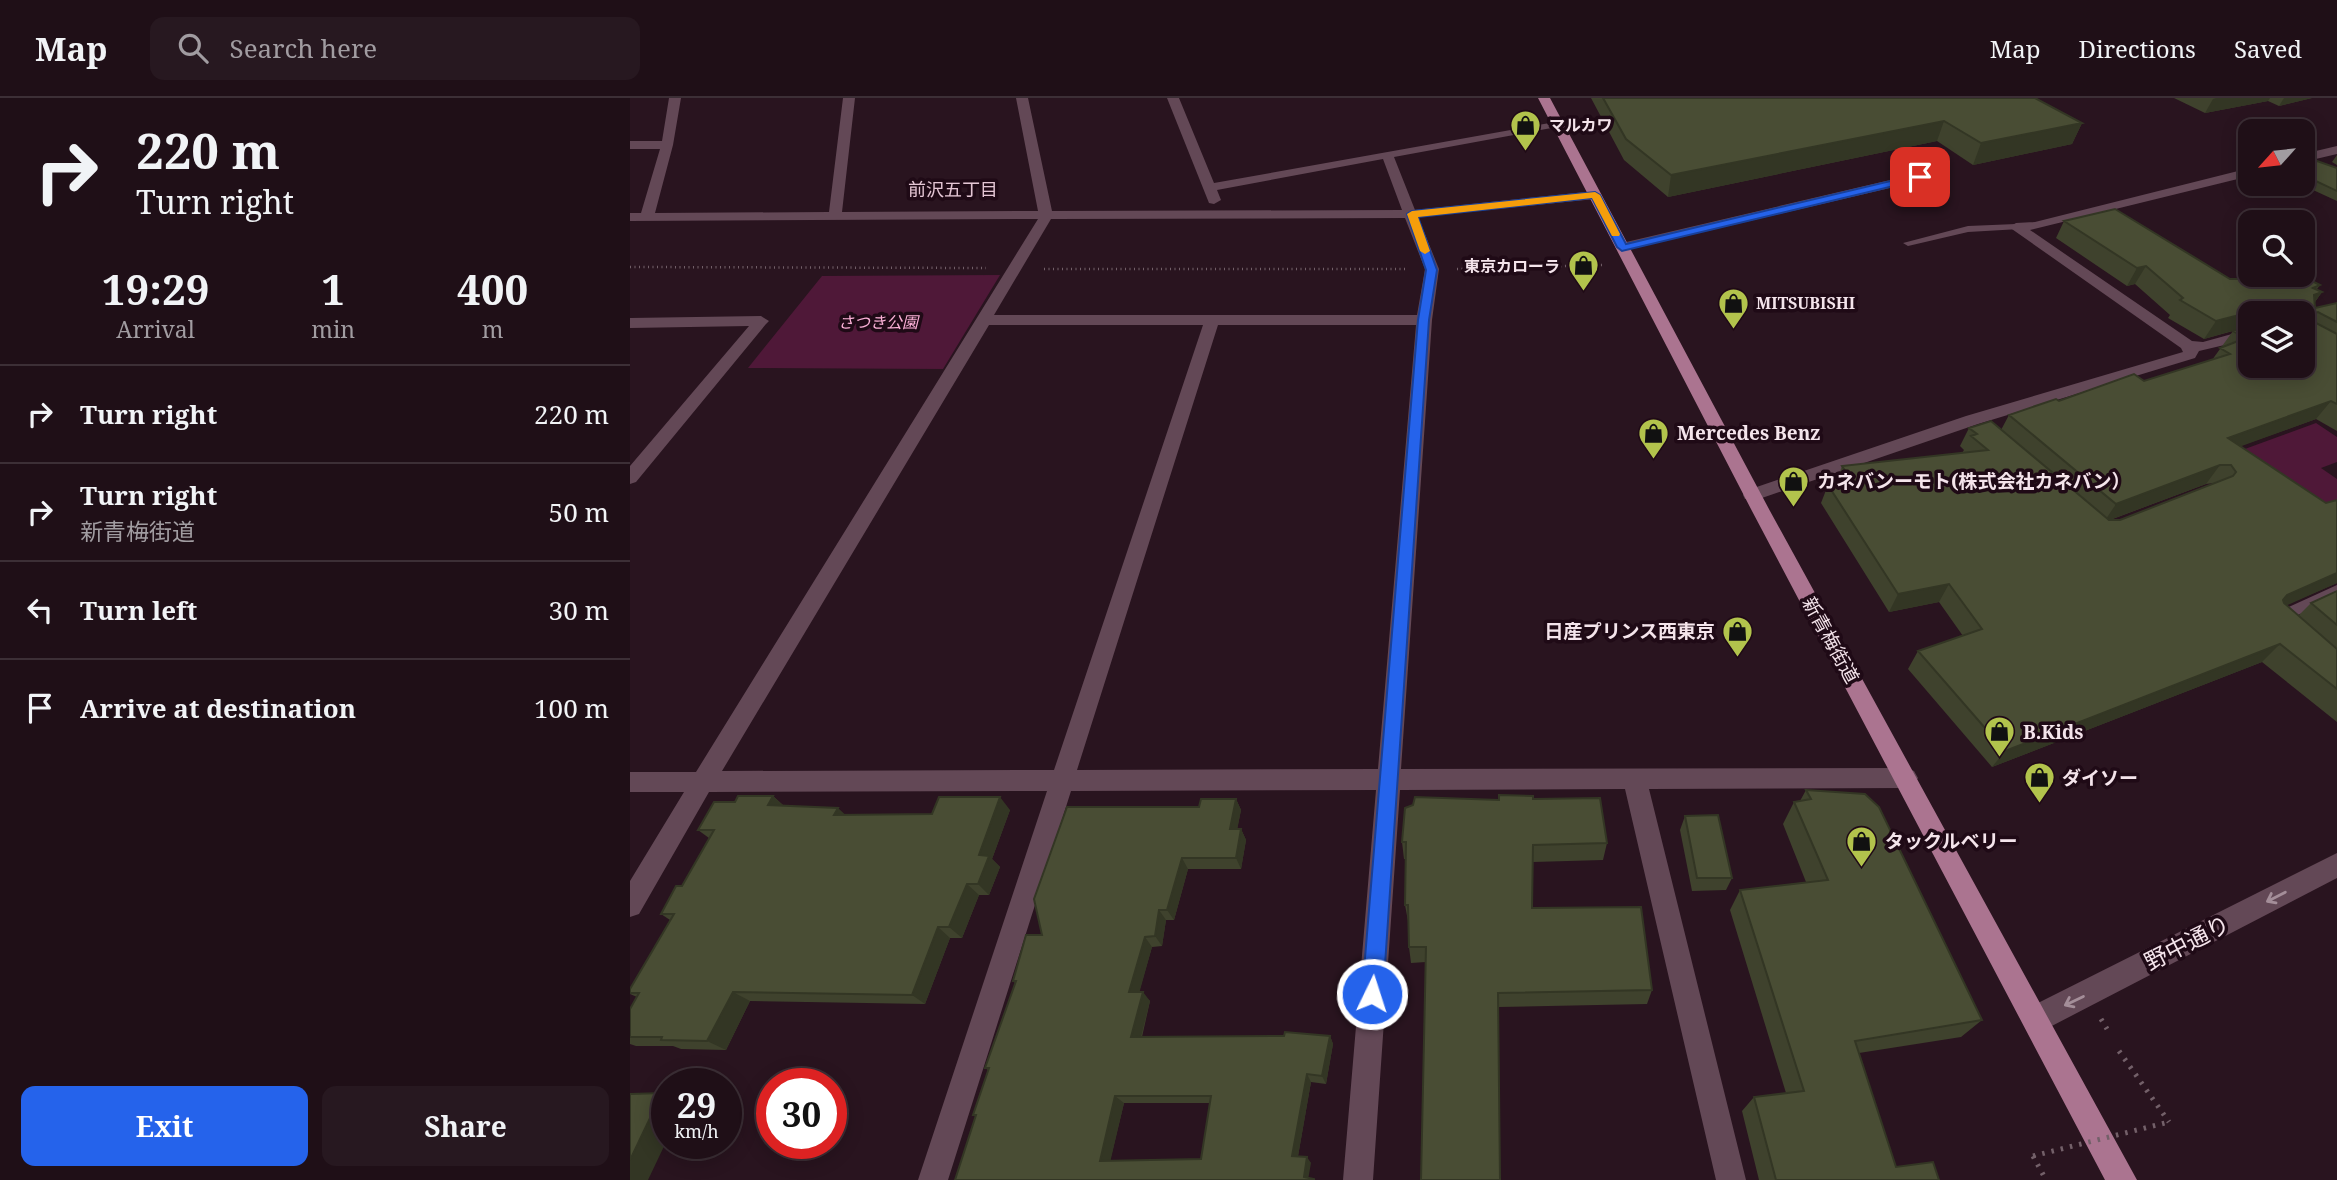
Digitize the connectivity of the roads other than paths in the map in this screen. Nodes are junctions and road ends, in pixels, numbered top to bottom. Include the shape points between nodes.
1 (675, 98) edge
2 (849, 98) edge
3 (1022, 98) edge
4 (1173, 98) edge
5 (1544, 98) edge
6 (1557, 123) junction
7 (630, 145) edge
8 (667, 145) junction
9 (2337, 150) edge
10 (1388, 156) junction
11 (2315, 156) edge
12 (2315, 162) edge
13 (2327, 167) edge
14 (2238, 175) edge
15 (1920, 177) dead end
16 (1209, 188) junction
17 (1595, 195) junction
18 (1412, 214) junction
19 (1220, 215) junction
20 (835, 216) junction
21 (630, 217) edge
22 (647, 217) junction
23 (1046, 217) junction
24 (2016, 227) junction
25 (1908, 243) dead end
26 (1622, 247) junction
27 (1212, 319) junction
28 (986, 320) junction
29 (1423, 320) junction
30 (630, 323) edge
31 (2238, 337) edge
32 (2188, 345) junction
33 (630, 478) edge
34 (1752, 495) junction
35 (2337, 591) edge
36 (2286, 627) edge
37 (1906, 778) junction
38 (1060, 780) junction
39 (1635, 780) junction
40 (1388, 781) junction
41 (630, 782) edge
42 (701, 782) junction
43 (2337, 865) edge
44 (630, 905) edge
45 (2036, 1019) junction
46 (933, 1180) edge
47 (1358, 1180) edge
48 (1731, 1180) edge
49 (2122, 1180) edge

1 - 8 street
2 - 20 street
3 - 23 street
4 - 16 street
5 - 6 main road, 新青梅街道
6 - 10 street
6 - 17 main road, 新青梅街道
7 - 8 street
8 - 22 street
9 - 11 street
10 - 16 street
10 - 18 street
12 - 13 street
14 - 24 street
15 - 26 street
16 - 19 street
17 - 18 street
17 - 26 main road, 新青梅街道
18 - 19 street
18 - 29 street via 1432,270
19 - 23 street
20 - 22 street
20 - 23 street
21 - 22 street
23 - 28 street
24 - 25 lane via 1968,229
24 - 32 street
26 - 34 main road, 新青梅街道
27 - 28 street
27 - 29 street
27 - 38 street
28 - 42 street
29 - 40 street
30 - 33 street via 761,321
31 - 32 street via 2203,347
32 - 34 street via 2189,355
34 - 37 main road, 新青梅街道
35 - 36 lane via 2276,619
37 - 39 street
37 - 45 main road, 新青梅街道
38 - 40 street
38 - 42 street
38 - 46 street
39 - 40 street
39 - 48 street
40 - 47 street
41 - 42 street
42 - 44 street
43 -> 45 street, 野中通り
45 - 49 main road, 新青梅街道

